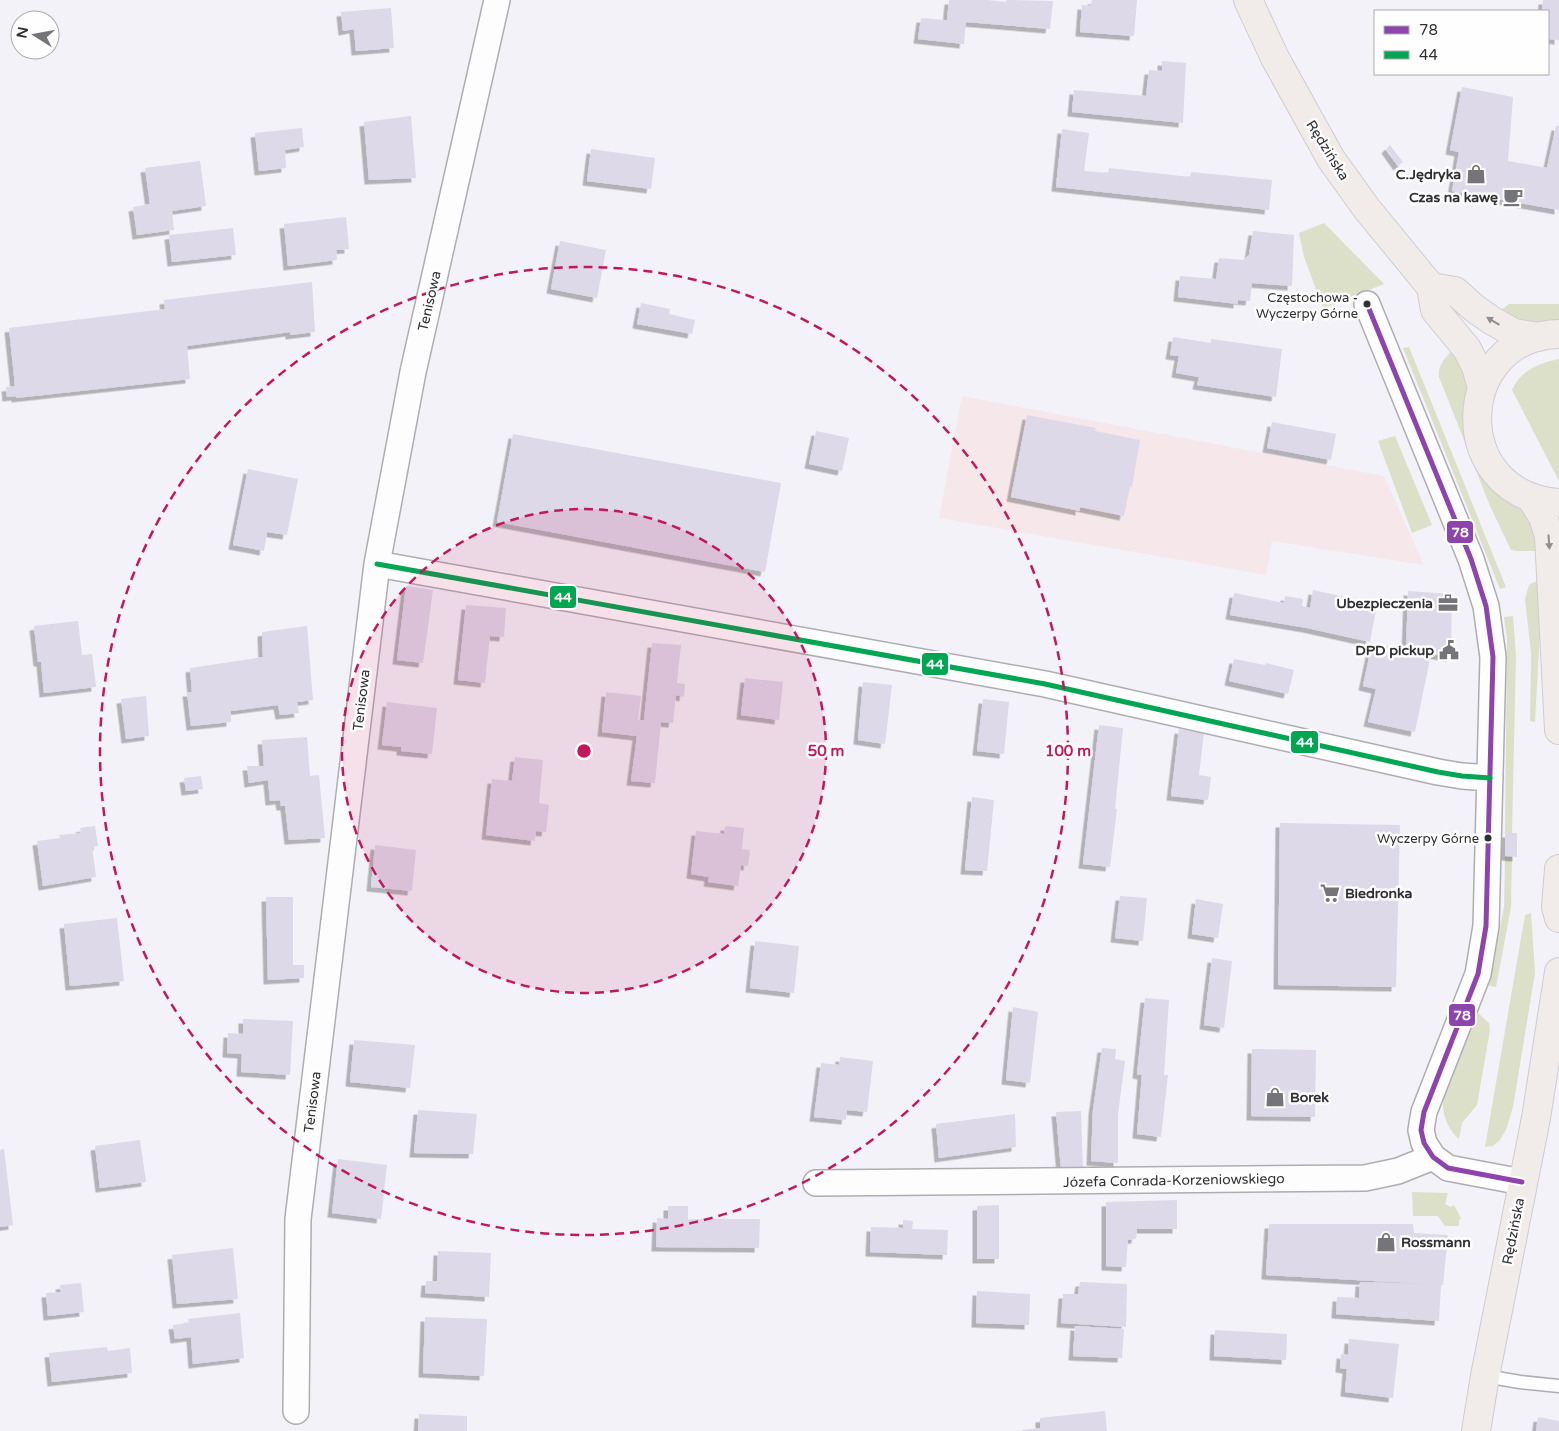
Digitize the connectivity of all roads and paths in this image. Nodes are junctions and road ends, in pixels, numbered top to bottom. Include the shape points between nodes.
1 (497, 0) edge
2 (1248, 0) edge
3 (1431, 287) junction
4 (1367, 304) dead end
5 (1549, 335) edge
6 (1482, 388) junction
7 (1532, 498) junction
8 (1559, 503) edge
9 (377, 564) junction
10 (1559, 730) edge
11 (1490, 778) junction
12 (1559, 869) edge
13 (1559, 918) edge
14 (1559, 972) edge
15 (1434, 1157) junction
16 (1522, 1182) junction
17 (816, 1183) dead end
18 (1485, 1376) junction
19 (1559, 1386) edge
20 (296, 1410) dead end
21 (1476, 1431) edge

1 - 9 street, Tenisowa via 413,372
2 - 3 main road, Rędzińska via 1275,58 1332,158 1367,209
5 -> 3 main road via 1514,332 1491,320 1455,291
3 - 6 main road, Rędzińska via 1435,310 1467,349
4 - 11 street via 1483,594 1494,657
5 - 6 main road via 1524,342 1510,351 1498,361
6 - 7 main road via 1476,426 1480,445 1500,477
7 - 8 main road
7 -> 10 main road via 1549,536
9 - 11 street via 1045,684 1438,772
9 - 20 street, Tenisowa via 298,1218
11 - 15 street via 1486,926 1478,974 1424,1112 1421,1130 1424,1143
12 - 13 main road via 1556,908
14 - 16 main road, Rędzińska via 1536,1118
15 - 16 street via 1448,1168
15 - 17 street, Józefa Conrada-Korzeniowskiego via 1398,1171 1365,1178
16 - 18 main road, Rędzińska
18 - 19 lane
18 - 21 main road, Rędzińska

